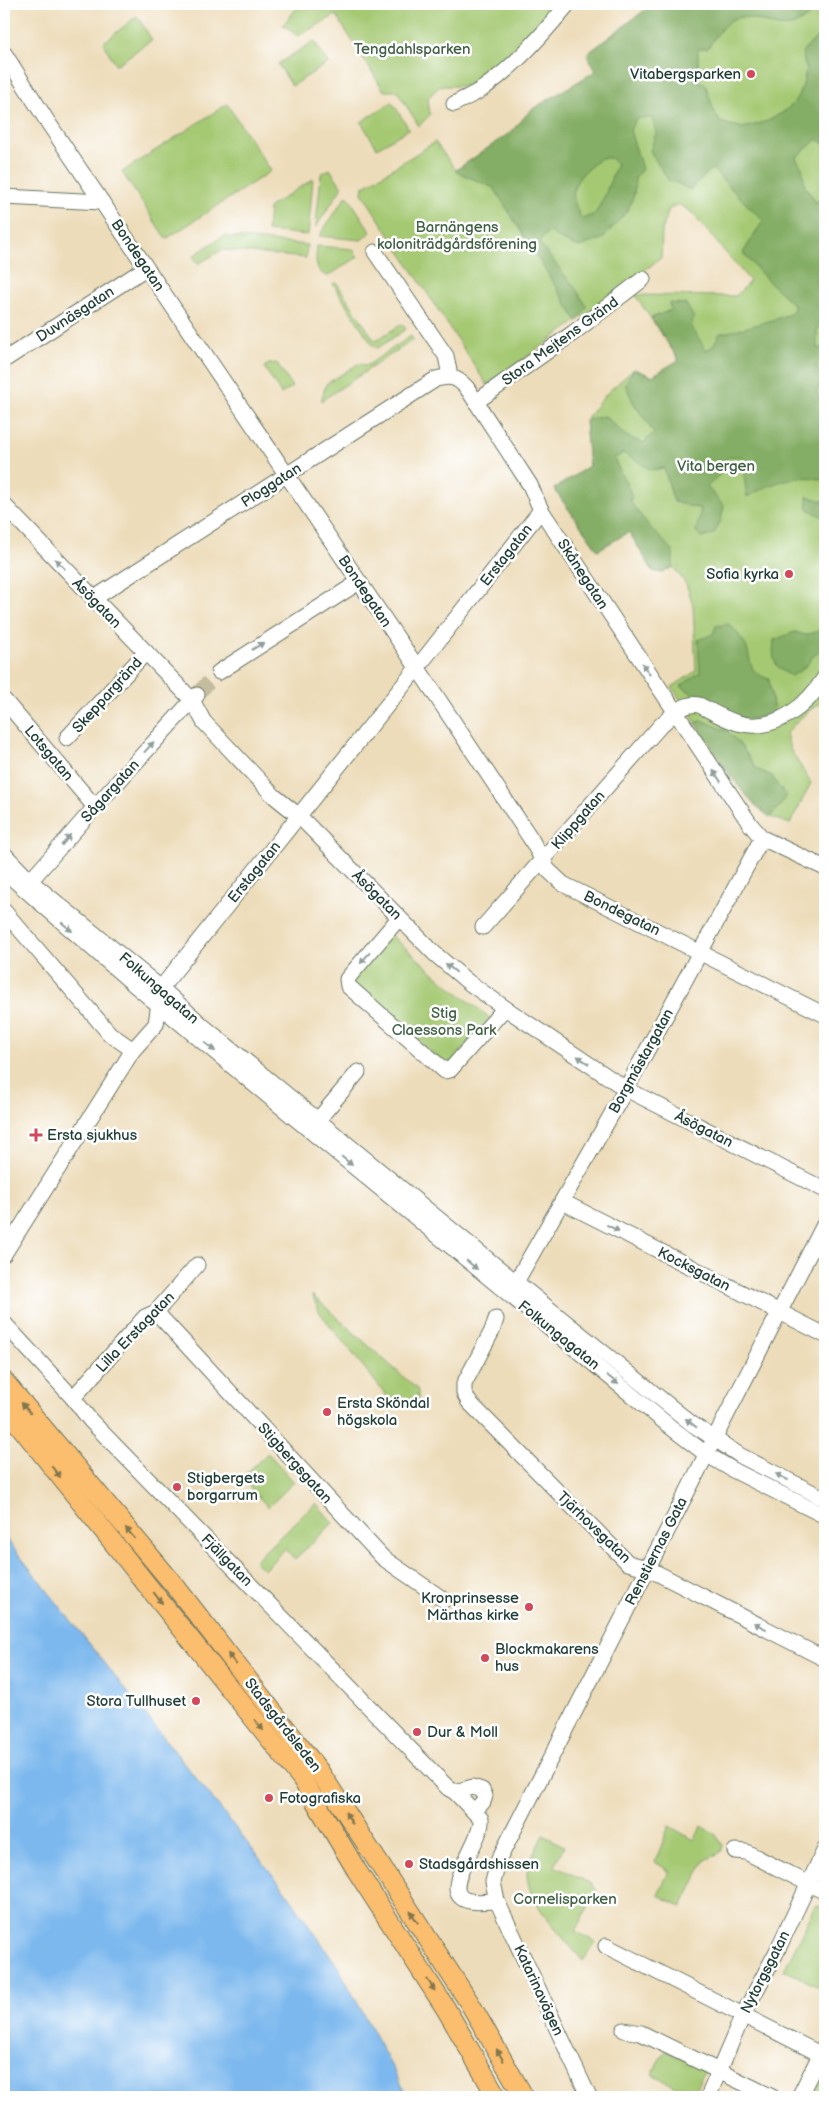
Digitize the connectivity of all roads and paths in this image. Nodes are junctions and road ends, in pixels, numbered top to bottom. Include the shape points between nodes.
1 (568, 4) edge
2 (4, 53) edge
3 (454, 104) dead end
4 (4, 198) edge
5 (102, 202) junction
6 (374, 252) dead end
7 (146, 268) junction
8 (643, 278) dead end
9 (4, 360) edge
10 (450, 376) junction
11 (476, 402) junction
12 (286, 475) junction
13 (4, 505) edge
14 (541, 510) junction
15 (359, 582) junction
16 (94, 599) junction
17 (146, 652) junction
18 (417, 668) junction
19 (219, 672) tunnel mouth
20 (825, 677) edge
21 (195, 697) junction
22 (4, 700) edge
23 (675, 714) junction
24 (68, 738) dead end
25 (95, 807) junction
26 (299, 816) junction
27 (762, 838) junction
28 (4, 854) edge
29 (543, 861) junction
30 (825, 868) edge
31 (4, 871) edge
32 (27, 885) junction
33 (4, 911) edge
34 (400, 918) junction
35 (483, 927) dead end
36 (701, 952) junction
37 (161, 988) junction
38 (160, 1004) junction
39 (505, 1008) junction
40 (825, 1015) edge
41 (134, 1050) junction
42 (358, 1072) dead end
43 (626, 1089) junction
44 (313, 1125) junction
45 (825, 1190) edge
46 (563, 1202) junction
47 (825, 1223) edge
48 (4, 1254) edge
49 (197, 1265) dead end
50 (516, 1282) junction
51 (156, 1312) junction
52 (779, 1312) junction
53 (496, 1319) dead end
54 (4, 1323) edge
55 (825, 1335) edge
56 (4, 1381) edge
57 (73, 1398) junction
58 (4, 1406) edge
59 (714, 1439) junction
60 (706, 1454) junction
61 (825, 1499) edge
62 (825, 1516) edge
63 (647, 1568) junction
64 (444, 1600) dead end
65 (825, 1659) edge
66 (825, 1849) edge
67 (735, 1851) dead end
68 (375, 1860) junction
69 (357, 1870) junction
70 (493, 1882) joint
71 (809, 1884) junction
72 (825, 1892) edge
73 (497, 1901) junction
74 (606, 1946) dead end
75 (743, 2015) junction
76 (624, 2030) dead end
77 (823, 2050) edge
78 (719, 2073) junction
79 (497, 2097) edge
80 (524, 2097) edge
81 (589, 2097) edge
82 (708, 2097) edge
83 (772, 2097) edge
84 (799, 2097) edge

1 - 3 street via 505,70 485,87
2 - 5 street, Bondegatan
4 - 5 street
5 - 7 street, Bondegatan
6 - 10 street via 446,356
7 - 9 street, Duvnäsgatan
7 - 12 street, Bondegatan
8 - 11 street, Stora Mejtens Gränd
10 - 11 street, Skånegatan via 459,380
10 - 12 street, Ploggatan via 436,379
11 - 14 street, Skånegatan via 530,485
12 - 15 street, Bondegatan
12 - 16 street, Ploggatan
16 -> 13 street, Åsögatan
14 - 18 street, Erstagatan
23 -> 14 street, Skånegatan
15 - 18 street, Bondegatan
19 -> 15 street
16 - 17 street, Åsögatan
17 - 21 street, Åsögatan
17 - 24 street, Skeppargränd
18 - 26 street, Erstagatan
18 - 29 street, Bondegatan via 532,839
20 - 23 street, Klippgatan via 804,705 779,720 757,725 739,724 692,704
25 -> 21 street, Sågargatan
21 - 26 street, Åsögatan via 204,722 274,796
22 - 25 street, Lotsgatan
27 -> 23 street, Skånegatan
23 - 29 street, Klippgatan via 661,725
32 -> 25 street, Sågargatan
26 - 34 street, Åsögatan
26 - 37 street, Erstagatan
27 - 30 street, Skånegatan
27 - 36 street, Borgmästargatan
28 - 32 street, Folkungagatan
29 - 35 street, Klippgatan
29 - 36 street, Bondegatan via 554,877 564,884
31 - 32 street, Folkungagatan
32 - 37 street, Folkungagatan
32 -> 38 street, Folkungagatan
33 - 41 street via 110,1034
39 -> 34 street, Åsögatan via 449,966
34 -> 39 street via 347,979 348,986 445,1071 450,1070
36 - 40 street, Bondegatan
36 - 43 street, Borgmästargatan
37 - 38 street
37 - 44 street, Folkungagatan
38 - 41 street via 156,1024
38 -> 44 street, Folkungagatan
43 -> 39 street, Åsögatan
41 - 48 street
42 - 44 street
43 - 45 street, Åsögatan
43 - 46 street, Borgmästargatan
44 - 50 street, Folkungagatan
44 -> 60 street, Folkungagatan
46 - 50 street, Borgmästargatan
46 -> 52 street, Kocksgatan
47 - 52 street, Renstiernas Gata
49 - 51 street, Lilla Erstagatan
59 -> 50 street, Folkungagatan
51 - 57 street, Lilla Erstagatan via 145,1317
51 - 64 street, Stigbergsgatan via 383,1558
52 - 55 street, Kocksgatan
52 - 59 street, Renstiernas Gata
53 - 63 street, Tjärhovsgatan via 464,1384 469,1402 628,1563
54 - 57 street, Fjällgatan
68 -> 56 main road, Stadsgårdsleden via 313,1763 175,1586
57 - 73 street, Fjällgatan via 104,1434 448,1788 455,1792 473,1787 482,1790 483,1802 474,1811 482,1825 457,1880 458,1893 462,1899
58 -> 69 main road, Stadsgårdsleden via 302,1779
59 - 60 street, Renstiernas Gata
61 -> 59 street, Folkungagatan
60 - 62 street, Folkungagatan
60 - 63 street, Renstiernas Gata
65 -> 63 street, Tjärhovsgatan
63 - 70 street, Renstiernas Gata via 499,1860
66 - 71 street, Nytorgsgatan
67 - 71 street via 746,1852
68 - 69 main road
80 -> 68 main road, Stadsgårdsleden via 469,2002
69 -> 79 main road, Stadsgårdsleden via 446,2009
70 - 73 street, Katarinavägen
71 - 72 street
71 - 75 street, Nytorgsgatan
73 - 81 street, Katarinavägen
74 - 75 street
75 - 77 street
75 - 78 street, Nytorgsgatan
76 - 78 street via 641,2033
77 - 84 street
78 - 82 street, Nytorgsgatan
78 - 83 street

